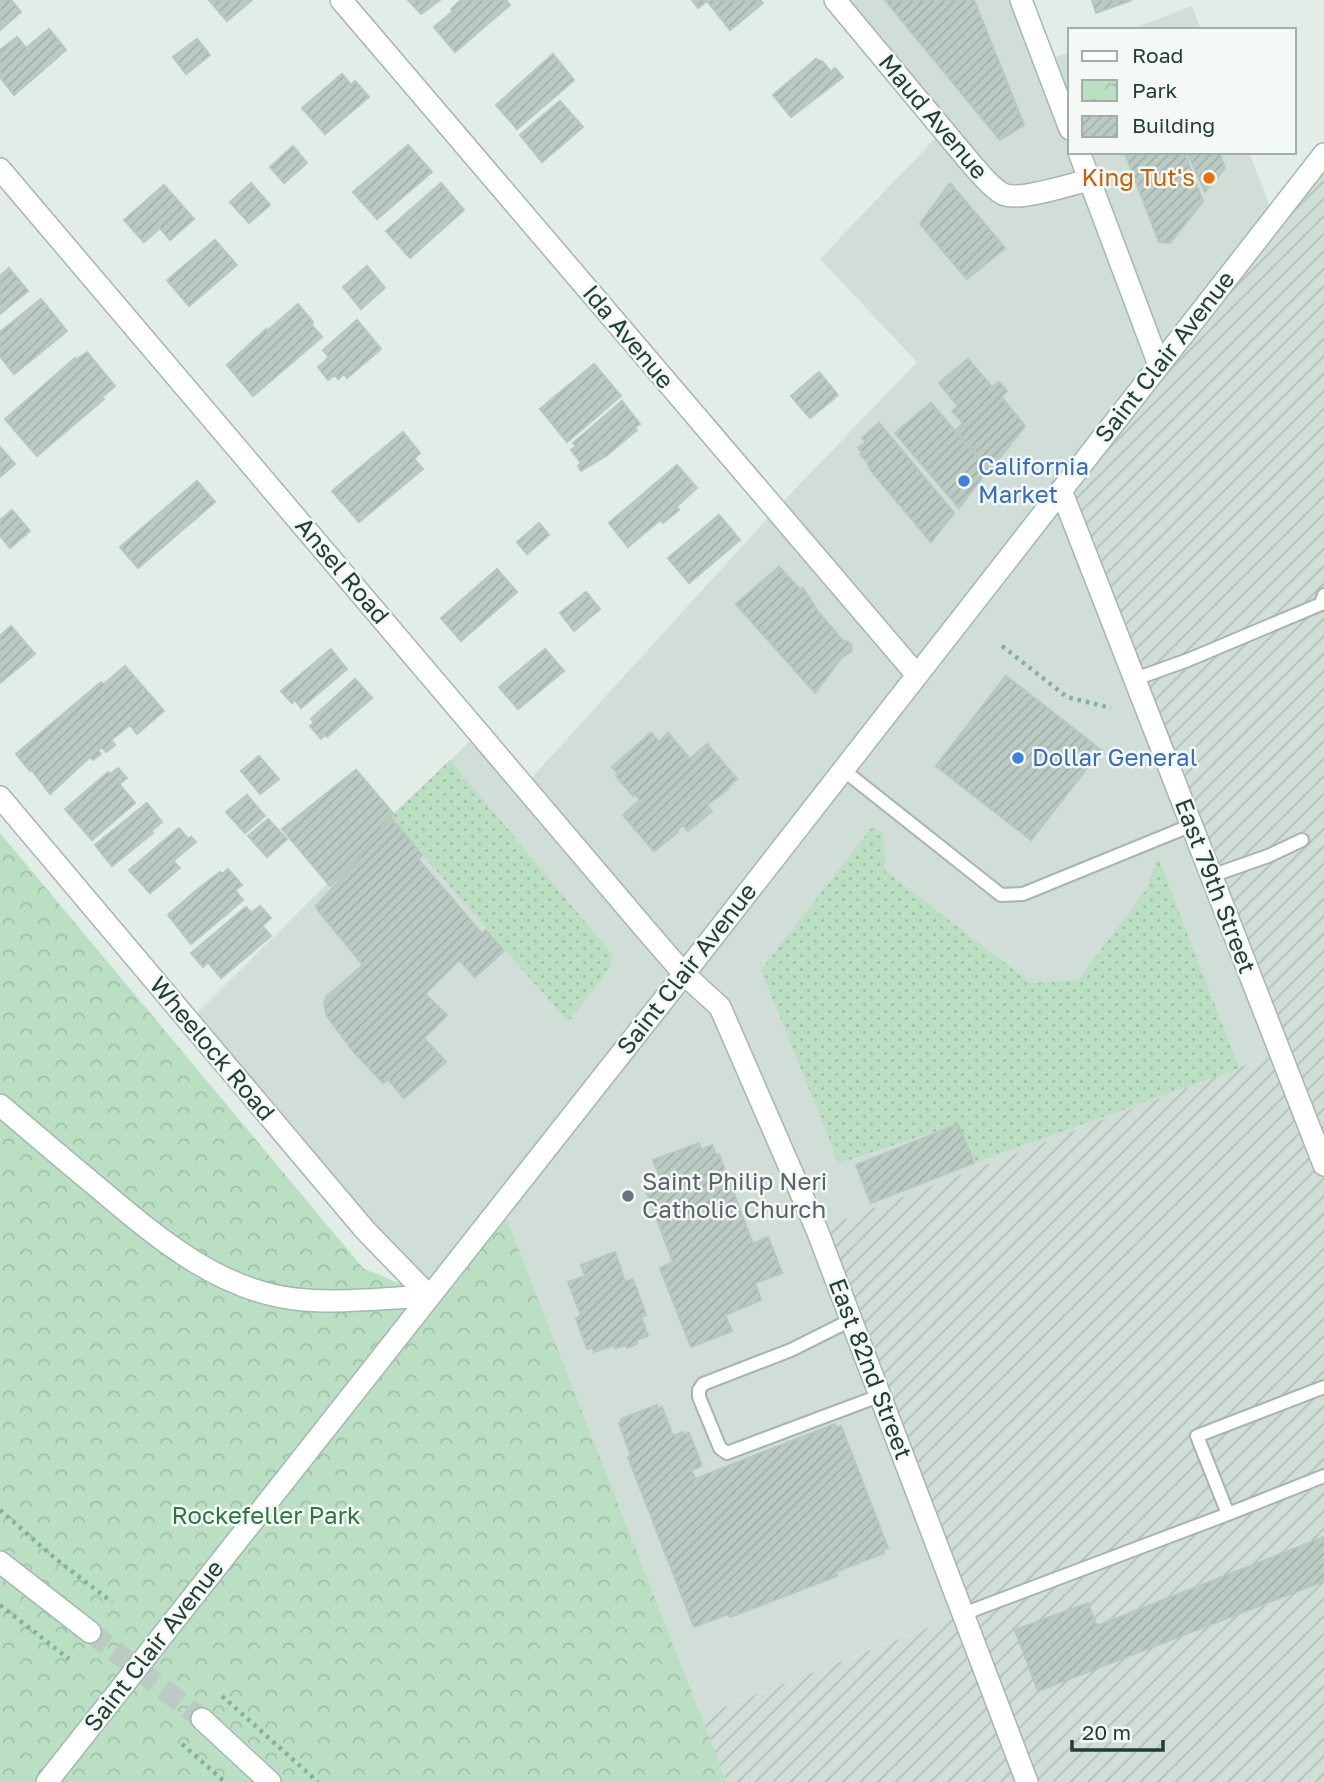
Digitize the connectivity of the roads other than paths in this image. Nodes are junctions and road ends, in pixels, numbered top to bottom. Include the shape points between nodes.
1 (341, 0) edge
2 (835, 0) edge
3 (1021, 0) edge
4 (1068, 124) edge
5 (1080, 154) edge
6 (1324, 154) edge
7 (0, 169) edge
8 (1090, 180) junction
9 (1159, 365) junction
10 (1061, 490) junction
11 (1324, 595) edge
12 (916, 674) junction
13 (1135, 679) junction
14 (842, 769) junction
15 (0, 797) edge
16 (1192, 825) junction
17 (1302, 841) dead end
18 (1211, 876) junction
19 (684, 974) junction
20 (0, 1105) edge
21 (1316, 1120) edge
22 (1324, 1166) edge
23 (429, 1296) junction
24 (851, 1321) junction
25 (1324, 1387) edge
26 (879, 1396) junction
27 (1324, 1476) edge
28 (1228, 1514) junction
29 (0, 1562) edge
30 (963, 1614) junction
31 (90, 1632) tunnel mouth
32 (202, 1719) tunnel mouth
33 (47, 1782) edge
34 (270, 1782) edge
35 (1027, 1782) edge

1 - 12 street, Ida Avenue
2 - 8 street, Maud Avenue via 999,192 1018,197
3 - 4 street
5 - 8 street
6 - 9 street, Saint Clair Avenue
7 - 19 street, Ansel Road
8 - 9 street
9 - 10 street, Saint Clair Avenue
10 - 12 street, Saint Clair Avenue
10 - 13 street, East 79th Street
11 - 13 lane via 1321,604
12 - 14 street, Saint Clair Avenue
13 - 16 street, East 79th Street
14 - 16 lane via 1001,895 1023,894
14 - 19 street, Saint Clair Avenue
15 - 23 street, Wheelock Road via 365,1230
16 - 18 street, East 79th Street
17 - 18 lane
18 - 21 street, East 79th Street
19 - 23 street, Saint Clair Avenue
19 - 24 street, East 82nd Street via 720,1007 817,1230
20 - 23 street via 156,1236 245,1287 296,1299
21 - 22 street, East 79th Street
23 - 33 street, Saint Clair Avenue
24 - 26 street, East 82nd Street
24 - 26 lane via 703,1384 699,1397 720,1448 727,1453
25 - 28 lane via 1197,1436
26 - 30 street, East 82nd Street
27 - 28 lane
28 - 30 lane
29 - 31 street
30 - 35 street, East 82nd Street
32 - 34 street

